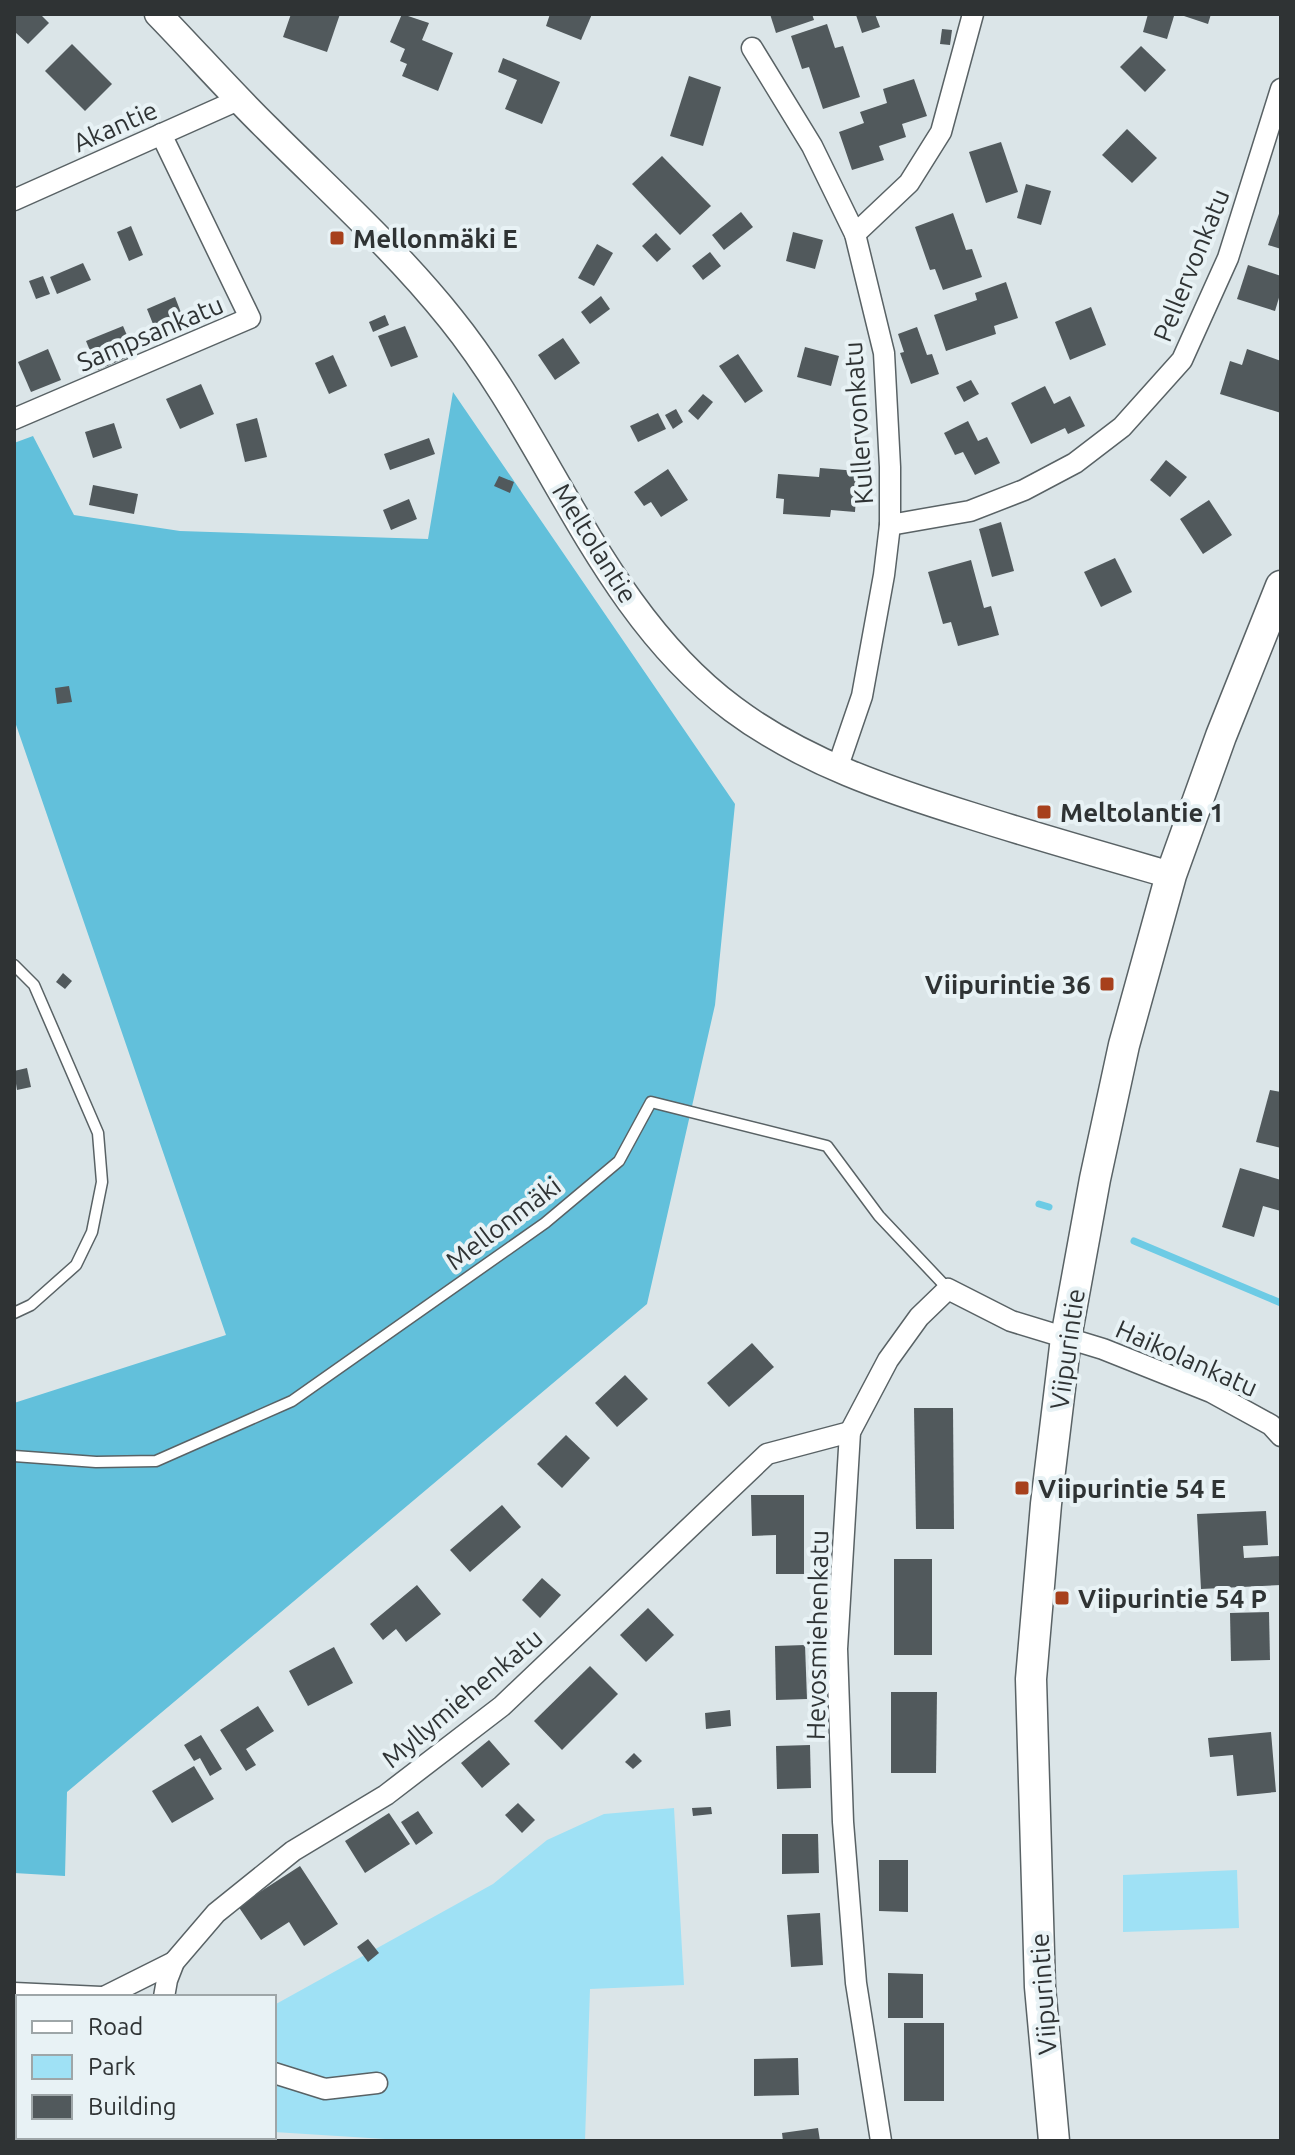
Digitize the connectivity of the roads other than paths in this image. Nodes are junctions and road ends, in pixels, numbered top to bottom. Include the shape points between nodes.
1 (158, 14) edge
2 (973, 14) edge
3 (752, 48) dead end
4 (1281, 89) edge
5 (238, 100) junction
6 (161, 134) junction
7 (16, 197) edge
8 (855, 234) junction
9 (14, 419) edge
10 (890, 525) junction
11 (1281, 586) edge
12 (1273, 626) edge
13 (837, 769) junction
14 (1171, 875) junction
15 (14, 965) edge
16 (948, 1289) junction
17 (14, 1313) edge
18 (1066, 1338) junction
19 (850, 1432) junction
20 (1281, 1436) edge
21 (14, 1456) edge
22 (174, 1962) junction
23 (14, 1993) edge
24 (58, 1995) edge
25 (106, 1995) edge
26 (165, 1995) edge
27 (276, 2074) edge
28 (377, 2083) dead end
29 (881, 2141) edge
30 (1054, 2141) edge

1 - 5 street, Meltolantie
2 - 8 street via 941,132 909,183
3 - 8 street, Kullervonkatu via 812,146
4 - 10 street, Pellervonkatu via 1228,258 1182,360 1122,427 1075,463 1024,490 970,511
5 - 6 street, Akantie
5 - 13 street, Meltolantie via 388,248 450,318 500,386 626,597 695,679 773,736
6 - 7 street, Akantie
6 - 9 street, Sampsankatu via 250,318
8 - 10 street, Kullervonkatu via 884,353
10 - 13 street, Kullervonkatu via 862,696
11 - 12 main road, Viipurintie
12 - 14 main road, Viipurintie via 1216,749
13 - 14 street, Meltolantie via 941,807
14 - 18 main road, Viipurintie via 1124,1045
15 - 17 lane via 34,985 98,1133 102,1182 92,1232 76,1265 31,1305
16 - 18 street via 1011,1321
16 - 19 street, Hevosmiehenkatu via 919,1317 888,1360
16 - 21 lane, Mellonmäki via 879,1216 827,1146 651,1102 619,1161 545,1223 292,1401 156,1461
18 - 20 street, Haikolankatu via 1211,1392
18 - 30 main road, Viipurintie via 1031,1679 1040,1987
19 - 22 street, Myllymiehenkatu via 767,1454 502,1706 386,1795 293,1851 216,1913
19 - 29 street, Hevosmiehenkatu via 837,1649 843,1822 856,1983
22 - 25 street
22 - 26 street, Myllymiehenkatu
23 - 24 street
27 - 28 street via 325,2089

